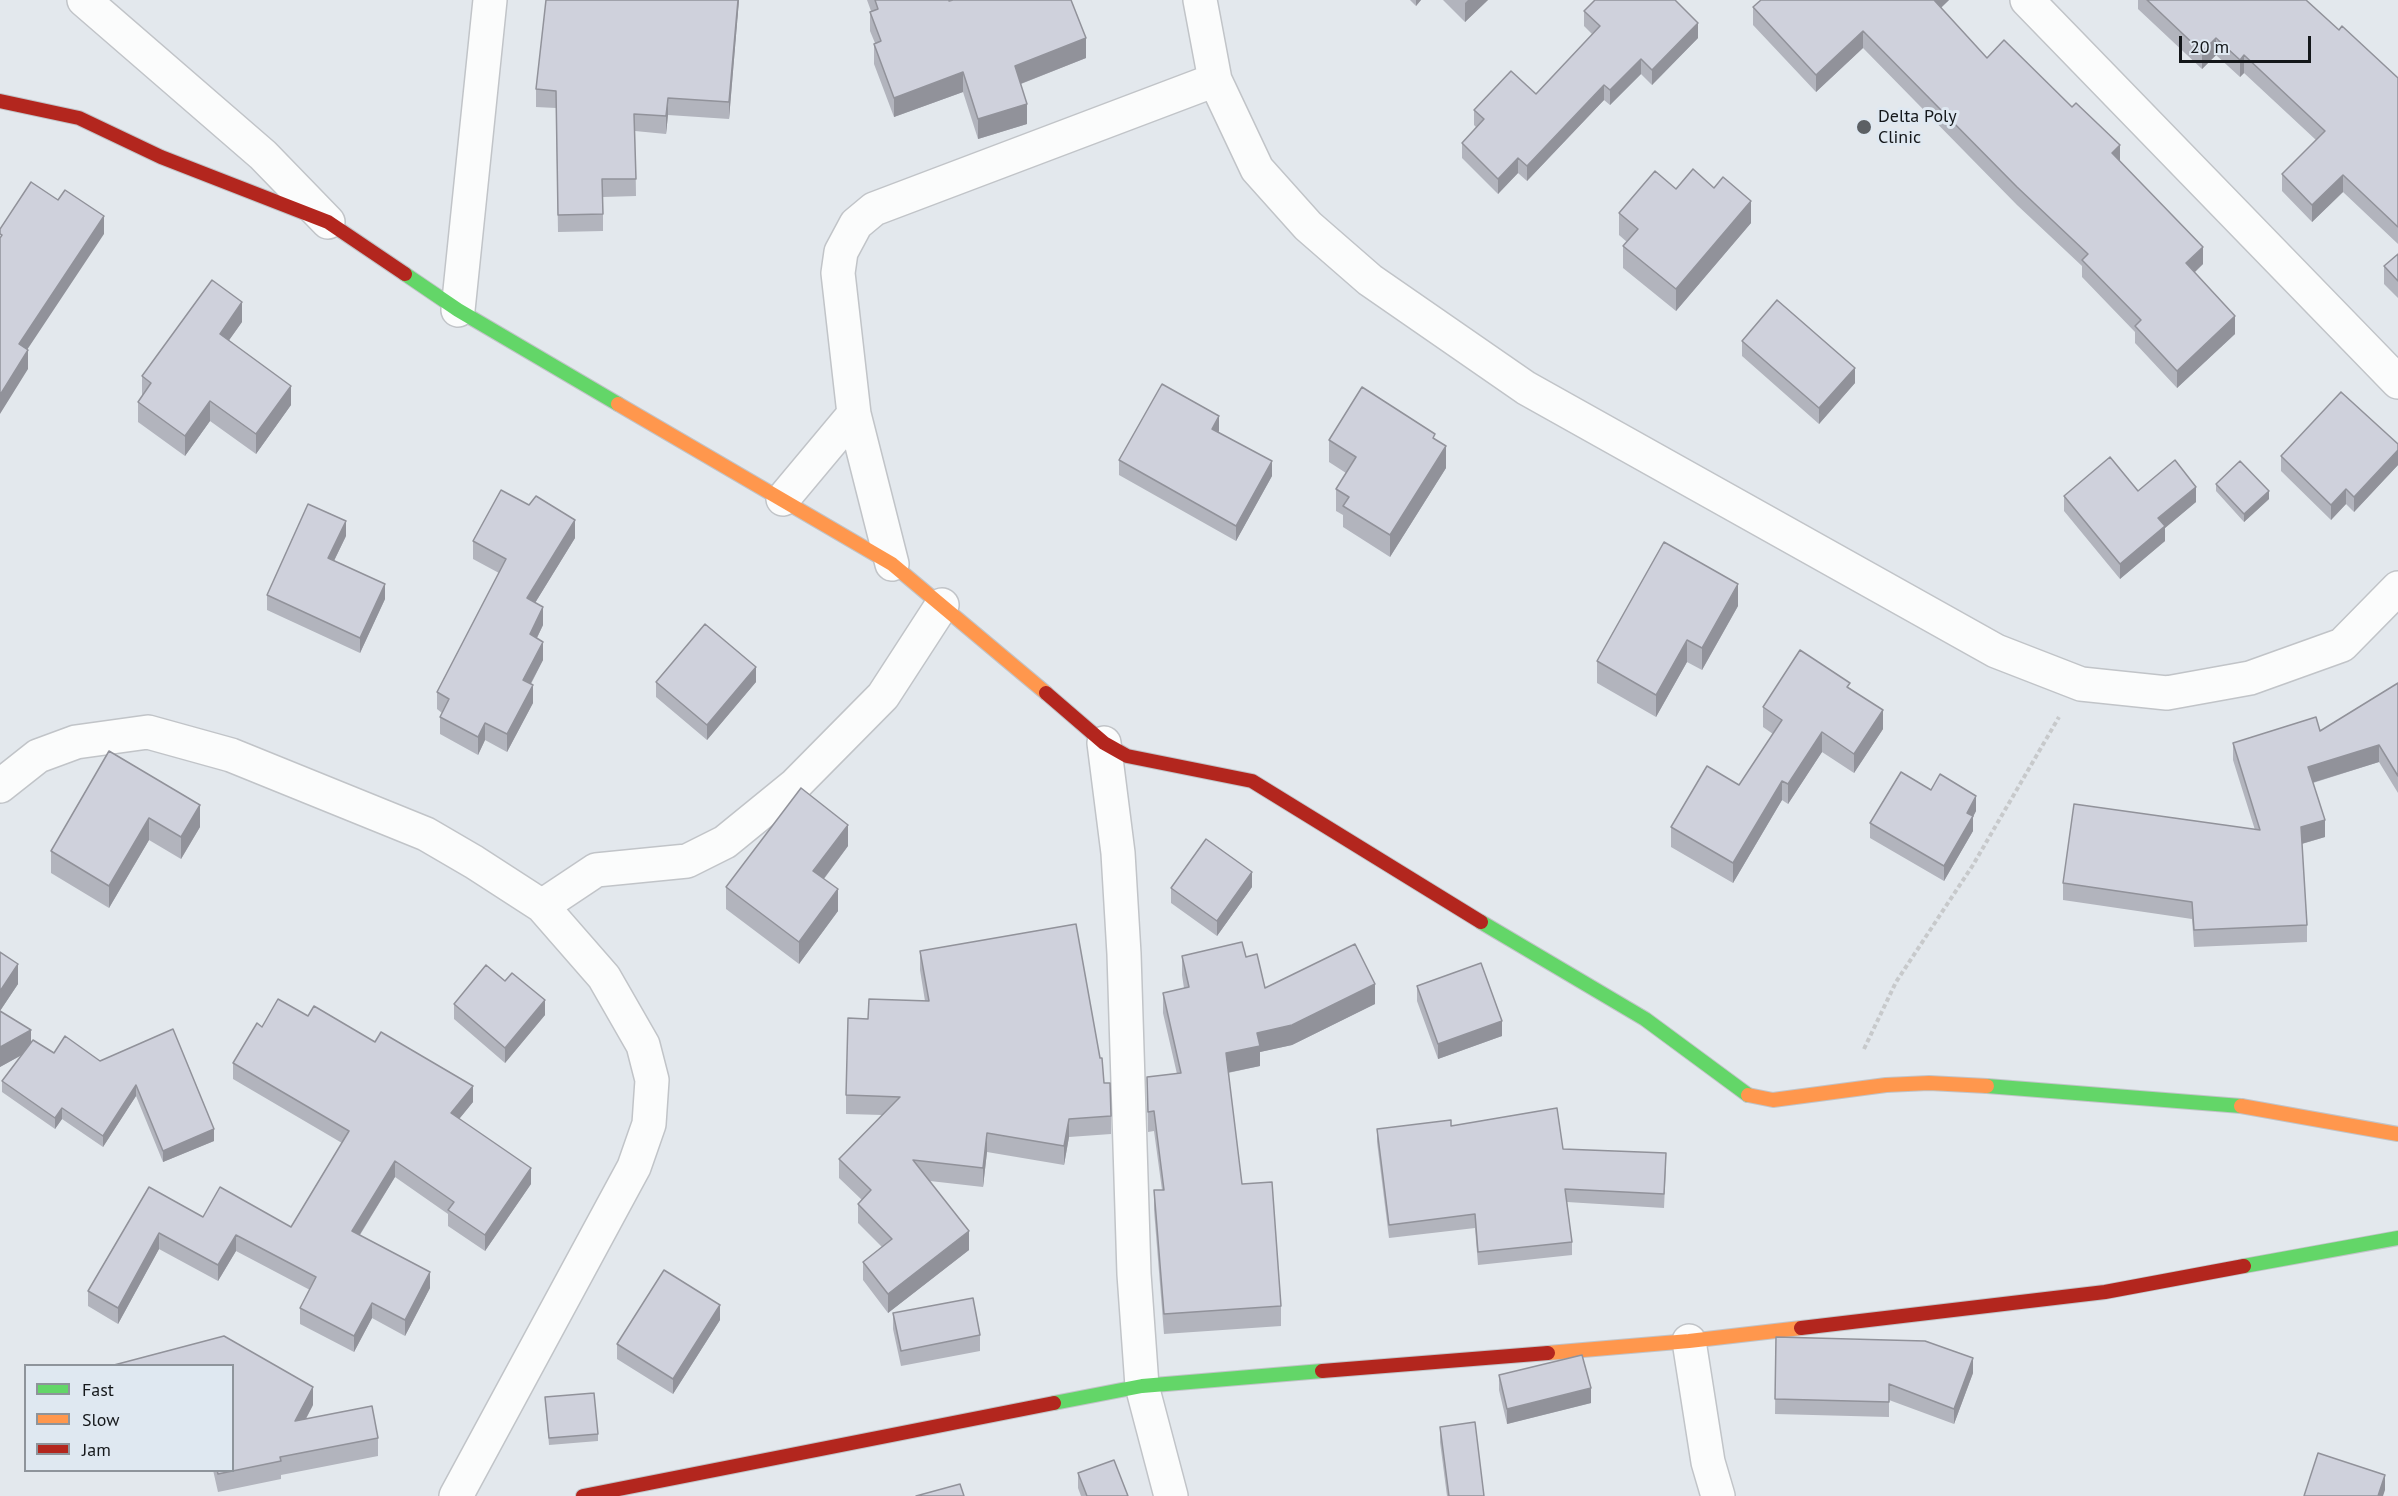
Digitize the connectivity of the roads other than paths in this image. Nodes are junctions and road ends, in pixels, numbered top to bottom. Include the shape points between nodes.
1 (84, 0) edge
2 (490, 0) edge
3 (1200, 0) edge
4 (2027, 0) edge
5 (1215, 80) junction
6 (0, 101) edge
7 (328, 222) junction
8 (458, 310) junction
9 (2398, 382) edge
10 (854, 414) junction
11 (783, 500) junction
12 (892, 564) junction
13 (2398, 588) edge
14 (942, 605) junction
15 (1104, 743) junction
16 (0, 786) edge
17 (542, 906) junction
18 (2398, 1134) edge
19 (2398, 1238) edge
20 (1689, 1341) junction
21 (1142, 1386) junction
22 (638, 1491) edge
23 (456, 1496) edge
24 (583, 1496) edge
25 (1172, 1496) edge
26 (1718, 1496) edge

1 - 7 street via 248,142
2 - 8 street
3 - 5 street
4 - 9 street
5 - 10 street via 874,209 856,224 841,252 838,273
5 - 13 street via 1257,169 1308,226 1370,280 1526,388 1996,651 2081,684 2168,693 2250,678 2342,645
6 - 7 street via 79,118 161,157
7 - 8 street
8 - 11 street
10 - 11 street
10 - 12 street
11 - 12 street
12 - 14 street
14 - 15 street
14 - 17 street via 883,696 795,785 725,842 687,861 596,870
15 - 18 street via 1127,756 1252,781 1271,791 1645,1020 1749,1095 1773,1100 1886,1084 1929,1083 2069,1091 2223,1103
15 - 21 street via 1124,943 1134,1274
16 - 17 street via 38,756 66,745 148,732 231,755 426,834
17 - 23 street via 604,976 643,1044 652,1080 649,1124 634,1167
19 - 20 street via 2105,1292
20 - 21 street
20 - 26 street via 1708,1462
21 - 22 street
21 - 25 street
22 - 24 street

